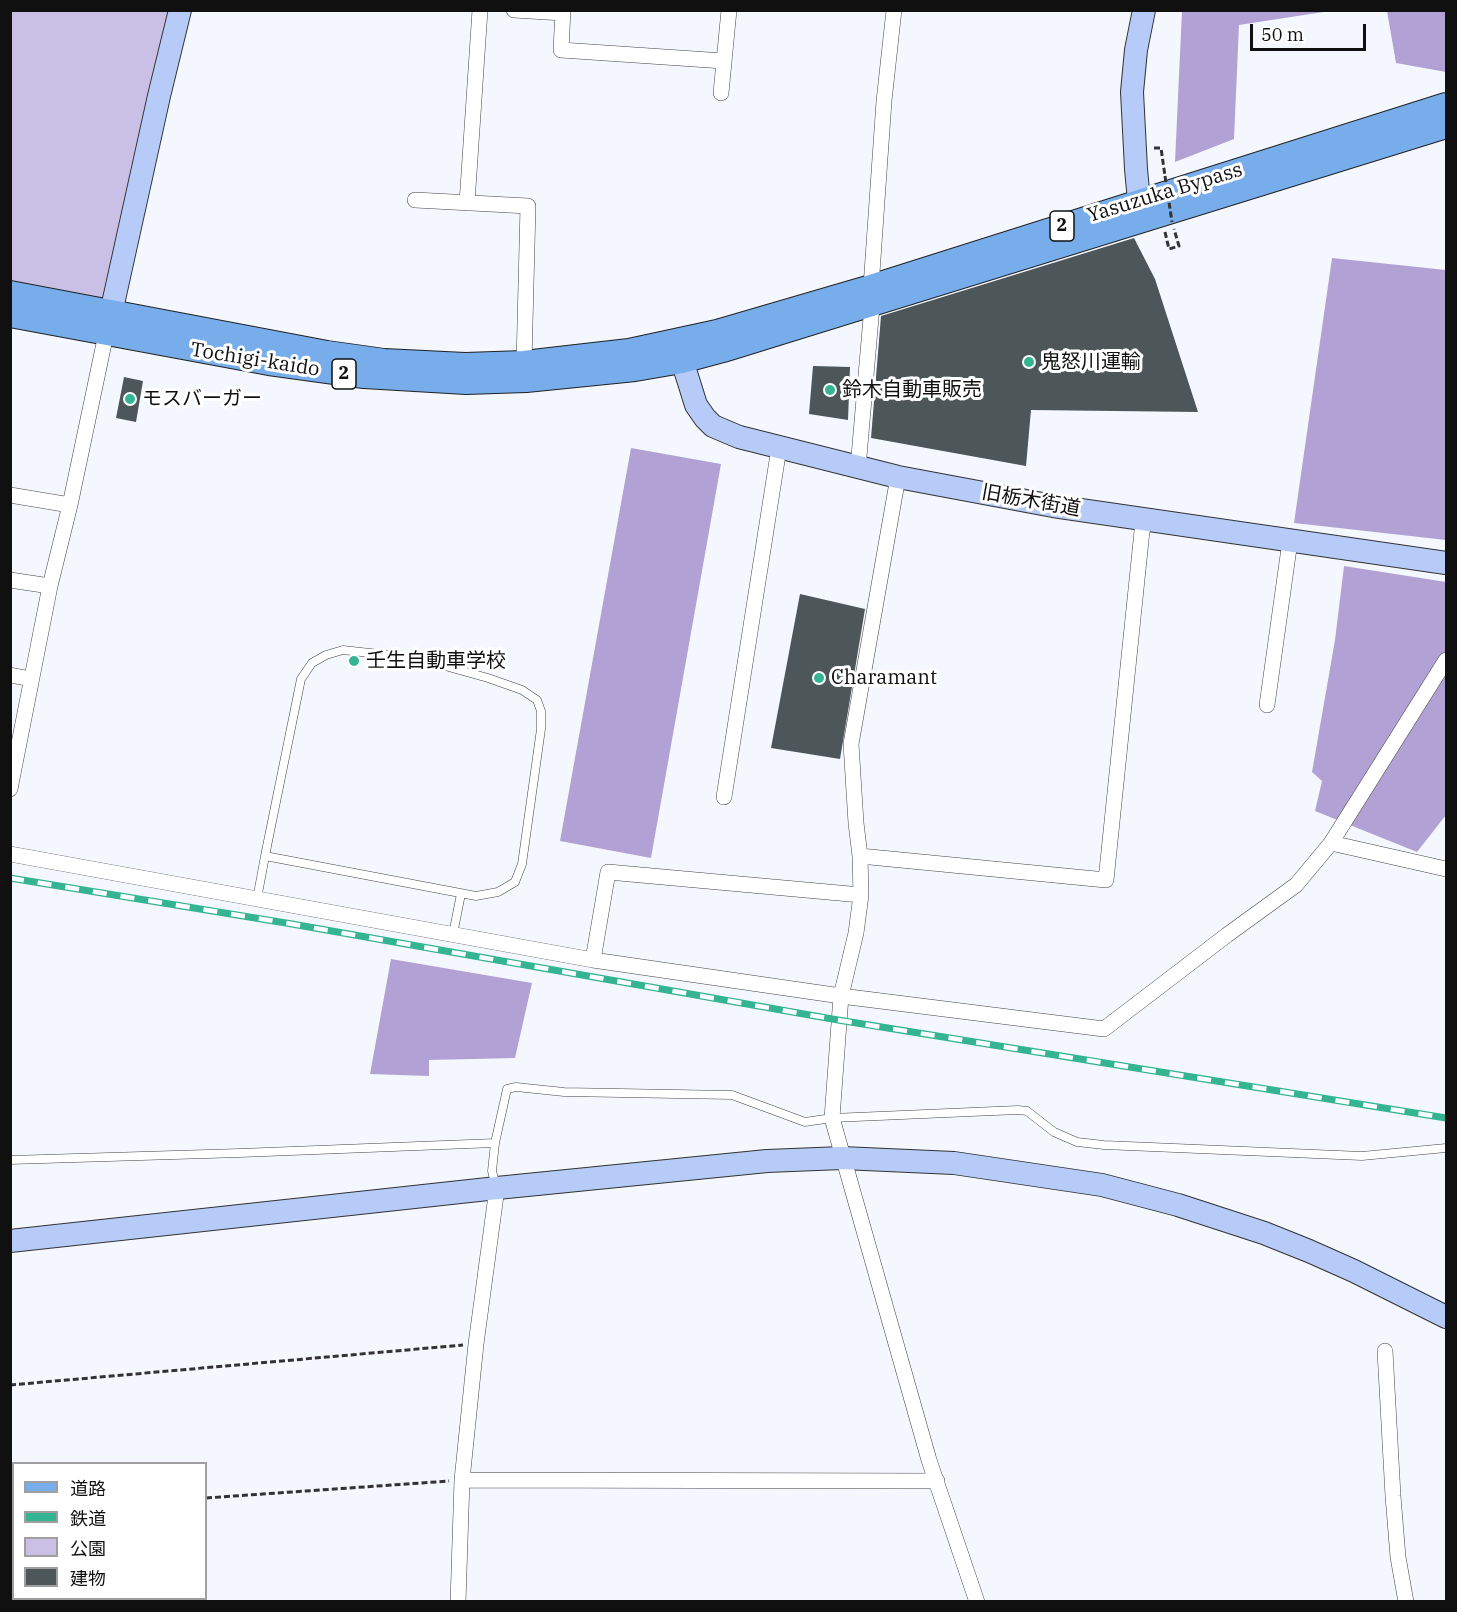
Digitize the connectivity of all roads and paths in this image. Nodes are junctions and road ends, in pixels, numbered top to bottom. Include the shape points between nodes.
1 (180, 10) edge
2 (480, 10) edge
3 (514, 10) edge
4 (729, 10) edge
5 (894, 10) edge
6 (1144, 10) edge
7 (563, 12) edge
8 (724, 61) junction
9 (721, 93) dead end
10 (1446, 105) edge
11 (1446, 126) edge
12 (1151, 149) dead end
13 (415, 200) dead end
14 (467, 203) junction
15 (1149, 215) junction
16 (10, 293) edge
17 (871, 296) junction
18 (10, 315) edge
19 (36, 320) junction
20 (10, 323) edge
21 (108, 323) junction
22 (679, 351) junction
23 (524, 363) junction
24 (779, 448) junction
25 (858, 468) junction
26 (898, 477) junction
27 (10, 495) edge
28 (70, 505) junction
29 (1146, 521) junction
30 (1290, 541) junction
31 (1446, 563) edge
32 (10, 580) edge
33 (50, 586) junction
34 (1446, 660) edge
35 (10, 675) edge
36 (32, 679) junction
37 (1267, 705) dead end
38 (10, 789) edge
39 (724, 797) dead end
40 (1331, 843) junction
41 (10, 854) edge
42 (265, 856) junction
43 (860, 856) junction
44 (1446, 869) edge
45 (460, 894) junction
46 (861, 896) junction
47 (256, 899) junction
48 (453, 934) junction
49 (593, 960) junction
50 (841, 996) junction
51 (831, 1118) junction
52 (495, 1143) junction
53 (1446, 1148) edge
54 (842, 1158) junction
55 (10, 1160) edge
56 (497, 1188) junction
57 (10, 1241) edge
58 (1446, 1317) edge
59 (476, 1344) junction
60 (1384, 1351) dead end
61 (10, 1385) edge
62 (462, 1480) junction
63 (937, 1481) junction
64 (207, 1498) edge
65 (458, 1602) edge
66 (976, 1602) edge
67 (1406, 1602) edge

1 - 21 street
2 - 14 street
3 - 7 street
4 - 8 street
5 - 17 street
6 - 15 street via 1133,73 1132,122
7 - 8 street via 561,50
8 - 9 street
10 - 15 main road, Yasuzuka Bypass / 2
11 - 15 main road, Yasuzuka Bypass / 2
12 - 15 path, bridge via 1161,148 1179,246 1169,249
13 - 14 street
14 - 23 street via 528,206
15 - 17 main road, Yasuzuka Bypass / 2
16 - 21 main road, Tochigi-kaido / 2
17 - 22 main road, Yasuzuka Bypass / 2 via 723,350
17 - 25 street
18 - 19 main road, Tochigi-kaido / 2
19 - 20 street
19 - 21 main road, Tochigi-kaido / 2
21 - 22 main road, Tochigi-kaido / 2 via 269,363 364,376 466,382 579,375
21 - 23 main road, Tochigi-kaido / 2 via 384,361
21 - 28 street
22 - 23 main road, Tochigi-kaido / 2 via 629,351
22 - 24 street, 旧栃木街道 via 696,405 712,426
24 - 25 street, 旧栃木街道
24 - 39 street
25 - 26 street, 旧栃木街道
26 - 29 street, 旧栃木街道
26 - 43 street via 851,744
27 - 28 street
28 - 33 street
29 - 30 street, 旧栃木街道
29 - 43 street via 1106,880
30 - 31 street, 旧栃木街道
30 - 37 street
32 - 33 street
33 - 36 street
34 - 40 street
35 - 36 street
36 - 38 street
40 - 44 street
40 - 50 street via 1296,885 1104,1029
41 - 47 street
42 - 45 lane
42 - 45 lane via 301,679 312,663 343,650 396,656 522,690 537,700 541,711 522,864 515,882 498,892
42 - 47 lane
43 - 46 street
45 - 48 lane
46 - 49 street via 608,872
46 - 50 street
47 - 48 street
48 - 49 street
49 - 50 street
50 - 51 street
51 - 52 lane via 805,1122 732,1095 564,1092 516,1087 507,1089
51 - 53 lane via 1018,1110 1028,1111 1054,1132 1077,1142 1104,1145 1362,1156
51 - 54 street
52 - 55 lane
52 - 56 lane via 492,1171
54 - 56 street via 767,1161
54 - 58 street via 954,1163 1029,1173 1178,1205 1264,1233 1354,1271
54 - 63 street
56 - 57 street
56 - 59 street
59 - 61 path
59 - 62 street
60 - 67 street via 1398,1557
62 - 63 street
62 - 64 path
62 - 65 street
63 - 66 street

